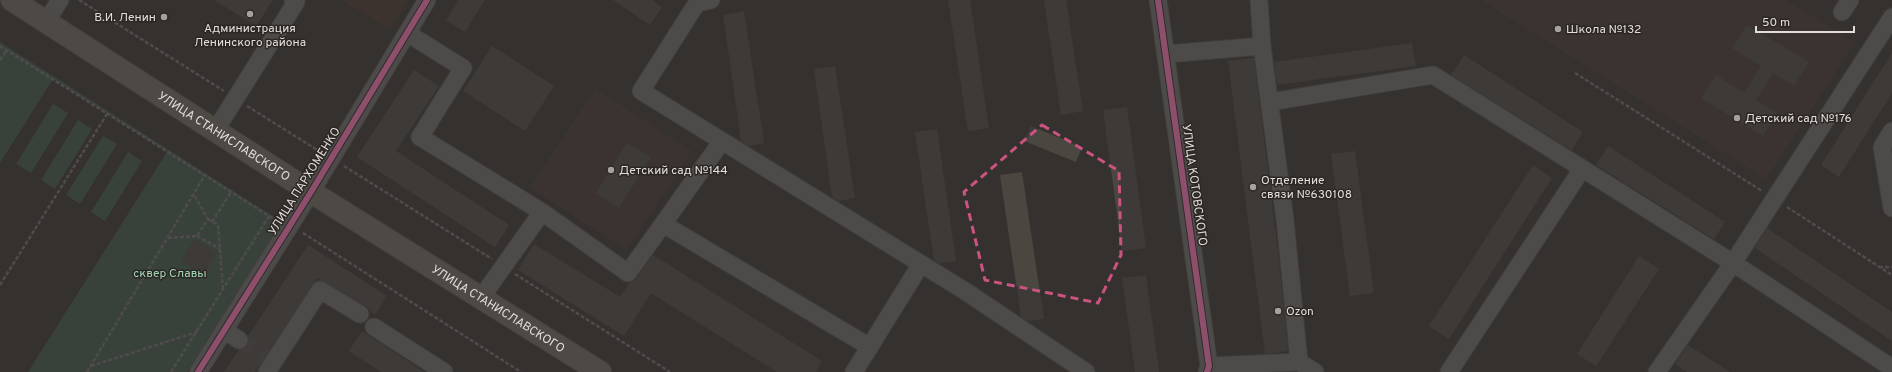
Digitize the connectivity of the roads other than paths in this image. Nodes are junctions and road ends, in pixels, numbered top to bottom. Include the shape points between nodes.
1 (12, 0) edge
2 (60, 0) edge
3 (293, 0) edge
4 (427, 0) edge
5 (711, 0) edge
6 (1158, 0) edge
7 (1259, 0) edge
8 (1892, 17) edge
9 (46, 22) junction
10 (407, 33) junction
11 (1262, 46) junction
12 (1166, 54) junction
13 (1270, 102) junction
14 (215, 131) junction
15 (1892, 131) edge
16 (722, 140) junction
17 (1582, 168) junction
18 (311, 192) junction
19 (1892, 208) edge
20 (542, 212) junction
21 (663, 224) junction
22 (1733, 263) junction
23 (921, 264) junction
24 (481, 298) junction
25 (360, 314) dead end
26 (374, 326) dead end
27 (224, 330) junction
28 (239, 340) tunnel mouth
29 (870, 347) junction
30 (1299, 362) junction
31 (1892, 368) edge
32 (1208, 369) edge
33 (198, 372) edge
34 (267, 372) edge
35 (444, 372) edge
36 (600, 372) edge
37 (854, 372) edge
38 (1086, 372) edge
39 (1315, 372) edge
40 (1449, 372) edge
41 (1657, 372) edge

1 - 9 main road, УЛИЦА СТАНИСЛАВСКОГО
2 - 9 street
3 - 14 street via 296,2
4 - 10 street, УЛИЦА ПАРХОМЕНКО
5 - 16 street via 697,3 641,91
6 - 12 street, УЛИЦА КОТОВСКОГО
7 - 11 street
8 - 22 street
9 - 14 main road, УЛИЦА СТАНИСЛАВСКОГО
10 - 18 street, УЛИЦА ПАРХОМЕНКО
10 - 20 street via 463,68 420,137
11 - 12 street
11 - 13 street
12 - 32 street, УЛИЦА КОТОВСКОГО
13 - 17 street via 1433,75
13 - 30 street
14 - 18 main road, УЛИЦА СТАНИСЛАВСКОГО
15 - 19 street via 1882,147
16 - 21 street
16 - 23 street
17 - 22 street
17 - 40 street
18 - 24 main road, УЛИЦА СТАНИСЛАВСКОГО
18 - 27 street, УЛИЦА ПАРХОМЕНКО
20 - 21 street via 628,273
20 - 24 street
21 - 29 street
22 - 31 street
22 - 41 street
23 - 29 street
23 - 38 street
24 - 36 main road, УЛИЦА СТАНИСЛАВСКОГО
25 - 34 street via 320,290
26 - 35 street
27 - 28 street
27 - 33 street, УЛИЦА ПАРХОМЕНКО
29 - 37 street
30 - 32 street
30 - 39 street

